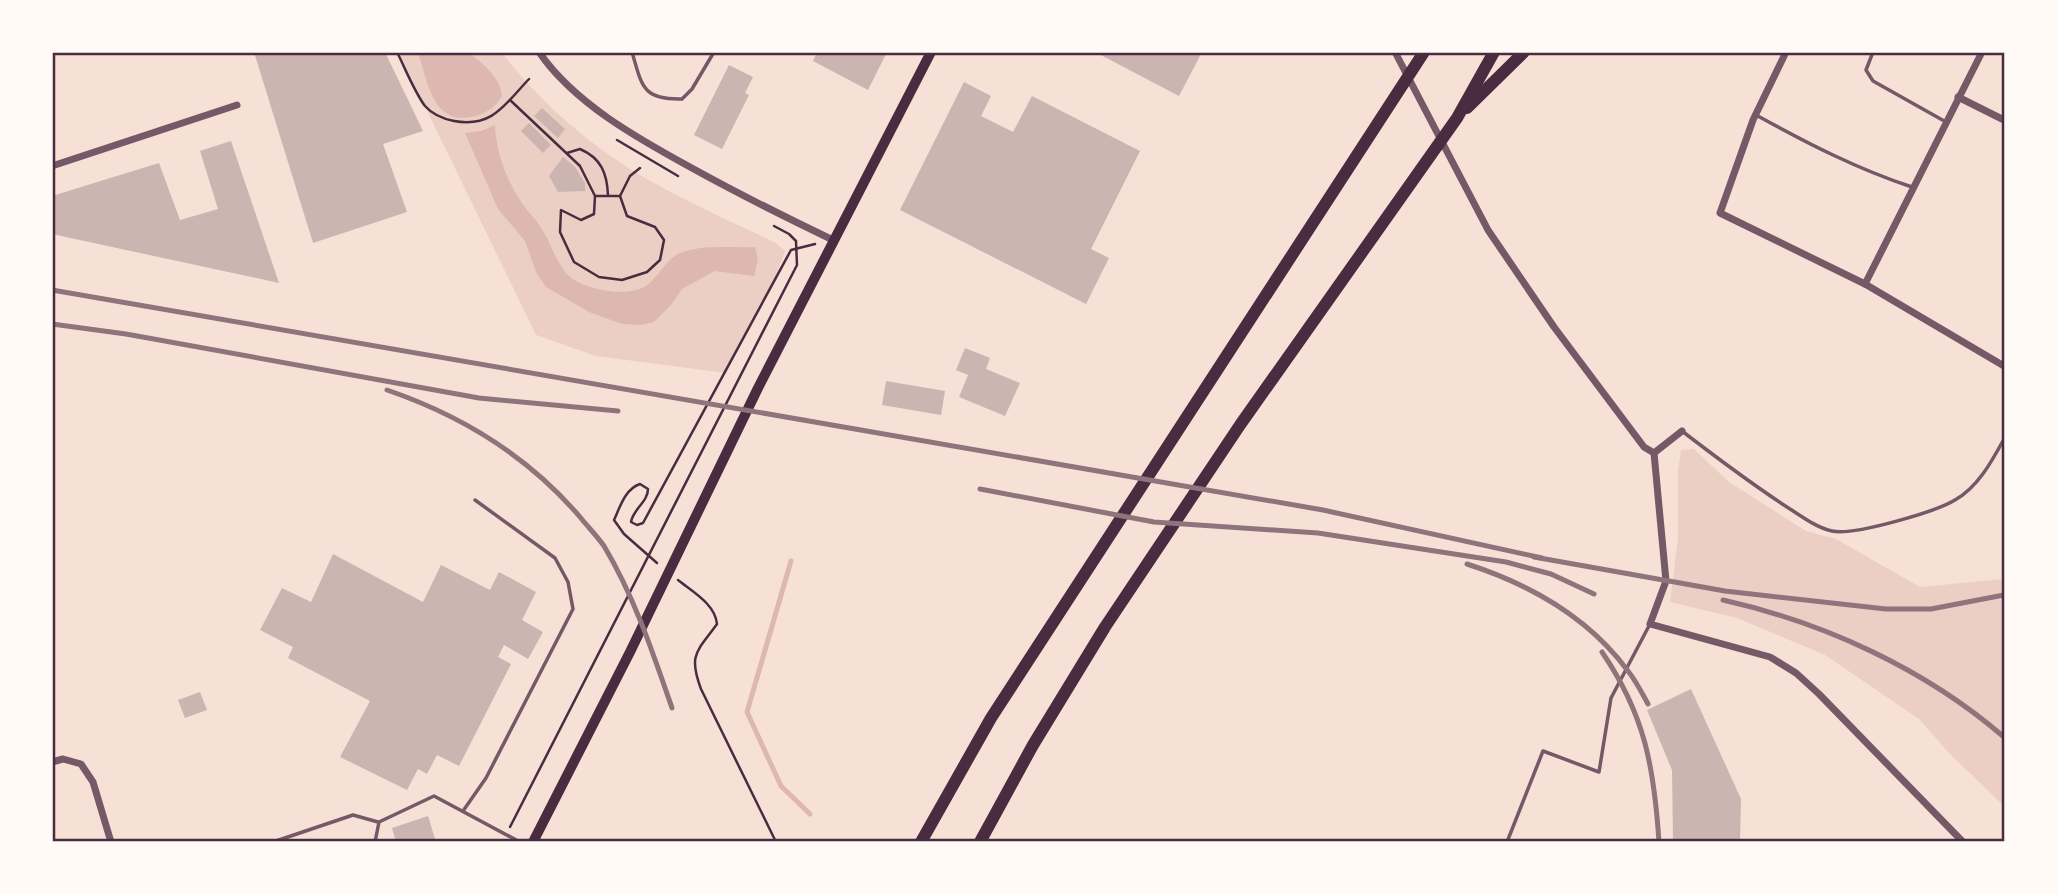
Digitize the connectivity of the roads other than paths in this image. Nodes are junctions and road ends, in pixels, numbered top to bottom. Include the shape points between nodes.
1 (539, 52) edge
2 (632, 52) edge
3 (715, 52) edge
4 (931, 52) edge
5 (1395, 52) edge
6 (1424, 52) edge
7 (1494, 52) edge
8 (1524, 52) edge
9 (1786, 52) edge
10 (1873, 52) edge
11 (1982, 52) edge
12 (1958, 97) junction
13 (237, 106) dead end
14 (1756, 115) junction
15 (1457, 118) junction
16 (2004, 120) edge
17 (1946, 122) junction
18 (52, 166) edge
19 (1913, 188) junction
20 (833, 240) junction
21 (1865, 284) junction
22 (2004, 366) edge
23 (1682, 431) joint
24 (2004, 439) edge
25 (1654, 453) junction
26 (475, 500) dead end
27 (1650, 624) junction
28 (52, 762) edge
29 (463, 811) junction
30 (379, 822) junction
31 (111, 842) edge
32 (273, 842) edge
33 (374, 842) edge
34 (520, 842) edge
35 (533, 842) edge
36 (921, 842) edge
37 (980, 842) edge
38 (1507, 842) edge
39 (1962, 842) edge

1 - 20 street via 590,105 623,129 740,195
2 - 3 lane via 642,83 661,99 682,99
4 - 20 main road
5 - 25 street via 1488,230 1554,327 1644,447
6 - 36 highway via 991,718
7 - 15 highway
8 - 15 highway
9 - 14 street
10 - 17 lane via 1866,70 1873,81
11 - 12 street
12 - 16 street
12 - 17 street
13 - 18 street
14 - 19 lane via 1826,153
14 - 21 street via 1720,213
15 - 37 highway via 1240,425 1105,627
17 - 19 street
19 - 21 street
20 - 35 main road
21 - 22 street
23 - 24 lane via 1814,524 1846,533 1955,500 1990,465
23 - 25 street
25 - 27 street via 1666,581
26 - 29 lane via 555,558 568,582 573,609 486,779
27 - 38 lane via 1611,698 1599,772 1544,751
27 - 39 street via 1770,657 1796,673
28 - 31 street via 63,759 81,764 93,782
29 - 30 lane via 434,796
29 - 34 lane
30 - 32 lane via 353,815
30 - 33 lane

